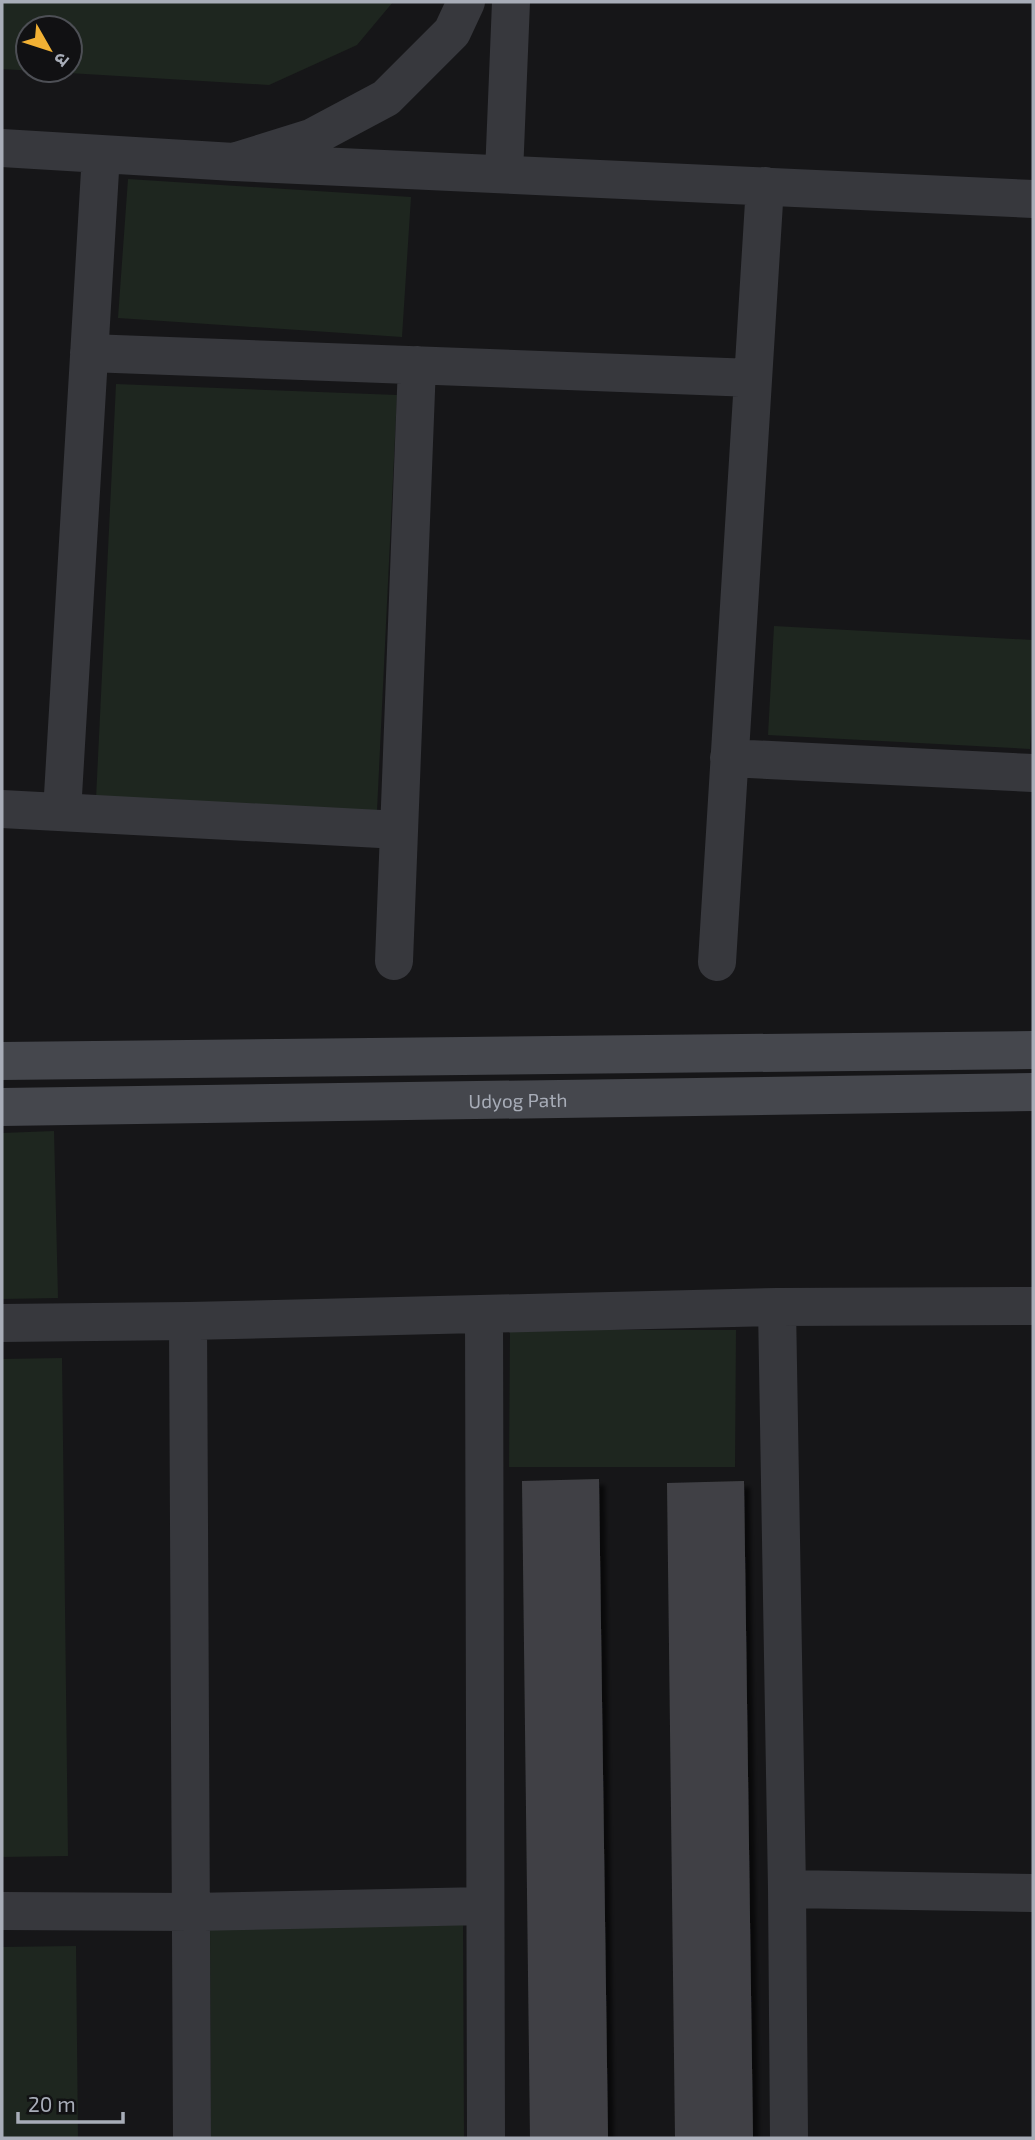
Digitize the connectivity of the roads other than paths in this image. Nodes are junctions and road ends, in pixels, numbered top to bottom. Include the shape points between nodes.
1 (466, 2) edge
2 (511, 2) edge
3 (2, 148) edge
4 (101, 154) junction
5 (234, 162) junction
6 (504, 174) junction
7 (765, 186) junction
8 (1033, 199) edge
9 (89, 353) junction
10 (417, 365) junction
11 (753, 378) junction
12 (729, 758) junction
13 (1033, 773) edge
14 (2, 809) edge
15 (62, 812) junction
16 (399, 830) junction
17 (394, 961) dead end
18 (717, 962) dead end
19 (1033, 1049) edge
20 (2, 1061) edge
21 (1033, 1092) edge
22 (2, 1107) edge
23 (1033, 1306) edge
24 (776, 1307) junction
25 (484, 1314) junction
26 (188, 1321) junction
27 (2, 1323) edge
28 (787, 1889) junction
29 (1033, 1893) edge
30 (485, 1906) junction
31 (2, 1910) edge
32 (191, 1912) junction
33 (192, 2138) edge
34 (486, 2138) edge
35 (789, 2138) edge

1 - 5 street via 452,32 386,98 312,138
2 - 6 street
3 - 4 street
4 - 5 street
4 - 9 street
5 - 6 street
6 - 7 street
7 - 8 street
7 - 11 street
9 - 10 street
9 - 15 street
10 - 11 street
10 - 16 street
11 - 12 street
12 - 13 street
12 - 18 street
14 - 15 street
15 - 16 street
16 - 17 street
19 - 20 main road
21 - 22 main road, Udyog Path
23 - 24 street
24 - 25 street
24 - 28 street
25 - 26 street
25 - 30 street
26 - 27 street
26 - 32 street
28 - 29 street
28 - 35 street
30 - 32 street
30 - 34 street
31 - 32 street
32 - 33 street

